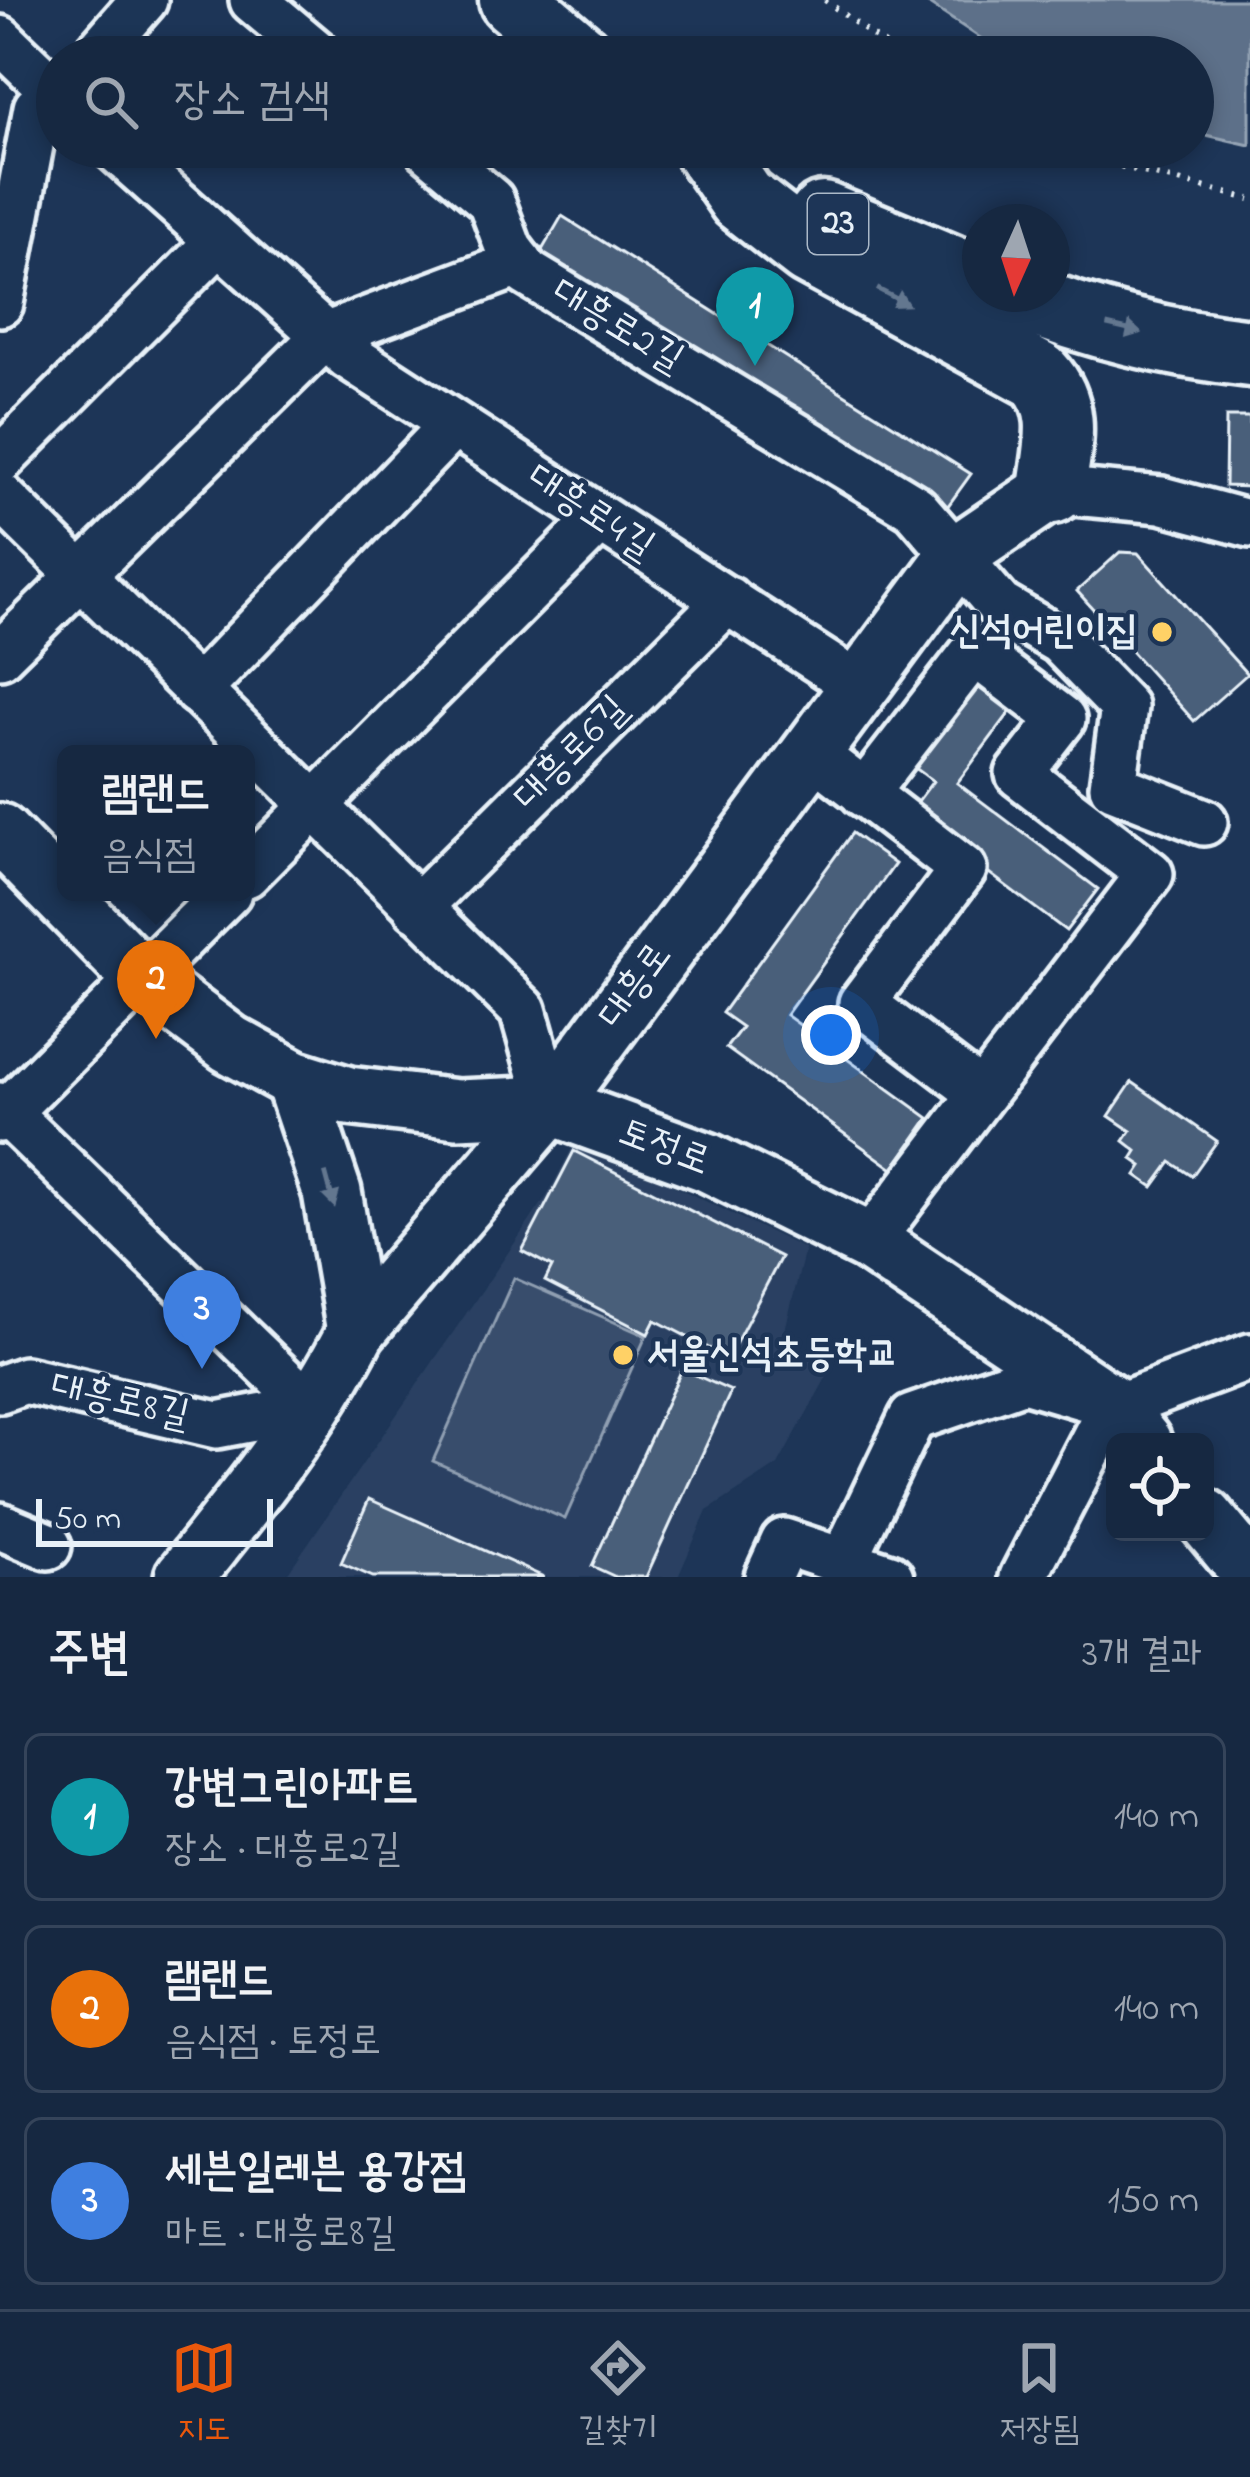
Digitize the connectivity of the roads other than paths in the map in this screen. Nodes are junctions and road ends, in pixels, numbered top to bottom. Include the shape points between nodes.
1 (144, 0) edge
2 (254, 0) edge
3 (513, 0) edge
4 (112, 36) edge
5 (296, 36) edge
6 (555, 36) edge
7 (0, 39) edge
8 (36, 73) edge
9 (36, 112) edge
10 (136, 168) edge
11 (452, 168) edge
12 (721, 168) edge
13 (741, 168) edge
14 (218, 242) junction
15 (520, 263) junction
16 (962, 274) edge
17 (0, 303) edge
18 (1060, 312) edge
19 (325, 336) junction
20 (1250, 353) edge
21 (453, 424) junction
22 (0, 460) edge
23 (1052, 490) junction
24 (0, 496) edge
25 (599, 520) junction
26 (1250, 524) edge
27 (956, 559) junction
28 (78, 574) junction
29 (728, 600) junction
30 (0, 655) edge
31 (859, 686) junction
32 (197, 691) junction
33 (251, 745) edge
34 (255, 749) edge
35 (811, 752) junction
36 (864, 794) junction
37 (313, 807) junction
38 (1204, 822) dead end
39 (0, 832) edge
40 (255, 865) edge
41 (57, 891) edge
42 (67, 901) edge
43 (218, 901) edge
44 (417, 908) junction
45 (141, 977) junction
46 (294, 1079) junction
47 (981, 1093) junction
48 (550, 1105) junction
49 (2, 1112) edge
50 (869, 1242) junction
51 (356, 1331) junction
52 (1250, 1357) edge
53 (8, 1371) edge
54 (311, 1407) junction
55 (1123, 1418) edge
56 (0, 1526) edge
57 (1214, 1529) edge
58 (48, 1546) dead end
59 (868, 1572) edge
60 (1250, 1572) edge
61 (195, 1573) edge
62 (768, 1577) edge
63 (1023, 1577) edge

1 - 4 street
2 - 5 street
3 - 6 highway
7 - 8 street
9 - 17 street
10 - 14 street, 대흥로4길
11 - 15 street, 대흥로2길 via 491,201
12 -> 23 highway via 742,199 809,251 1040,376 1057,395 1060,416
13 - 16 highway, 23 via 836,224
14 - 19 street, 대흥로4길
14 - 22 street
15 - 19 street
15 - 27 street, 대흥로2길 via 915,508
18 -> 20 highway
19 - 21 street, 대흥로4길
19 - 28 street
21 - 25 street, 대흥로4길
21 - 32 street
23 - 26 street via 1161,500
23 - 27 main road, 대흥로
24 - 28 street
25 - 29 street, 대흥로4길
25 - 37 street
27 - 31 main road, 대흥로
27 - 38 street via 1000,606 1060,641 1124,707 1113,786
28 - 30 street
28 - 32 street
29 - 31 street, 대흥로4길
29 - 44 street, 대흥로6길
31 - 35 main road, 대흥로
32 - 33 street
34 - 37 street
35 - 36 street
35 - 48 main road, 대흥로
36 - 47 street via 963,869 862,1003
36 - 47 street via 974,652 1061,719 1018,774 1150,874
37 - 40 street
37 - 44 street
39 - 41 main road, 토정로
42 - 45 main road, 토정로
43 - 45 street
44 - 48 street via 523,1010
45 - 46 main road, 토정로 via 230,1044
45 - 49 street
46 - 48 main road, 토정로 via 348,1096 458,1108
46 -> 51 main road via 332,1192
47 - 50 street
48 - 50 main road, 토정로 via 707,1162
48 - 51 main road, 대흥로
49 - 54 street
50 - 55 main road, 토정로
51 - 54 main road, 대흥로
52 - 55 street
53 - 54 street, 대흥로8길 via 217,1425
54 - 61 main road, 대흥로
55 - 59 street via 1024,1379 912,1418
55 - 63 street
56 - 58 street
57 - 60 main road
59 - 62 street via 784,1542

